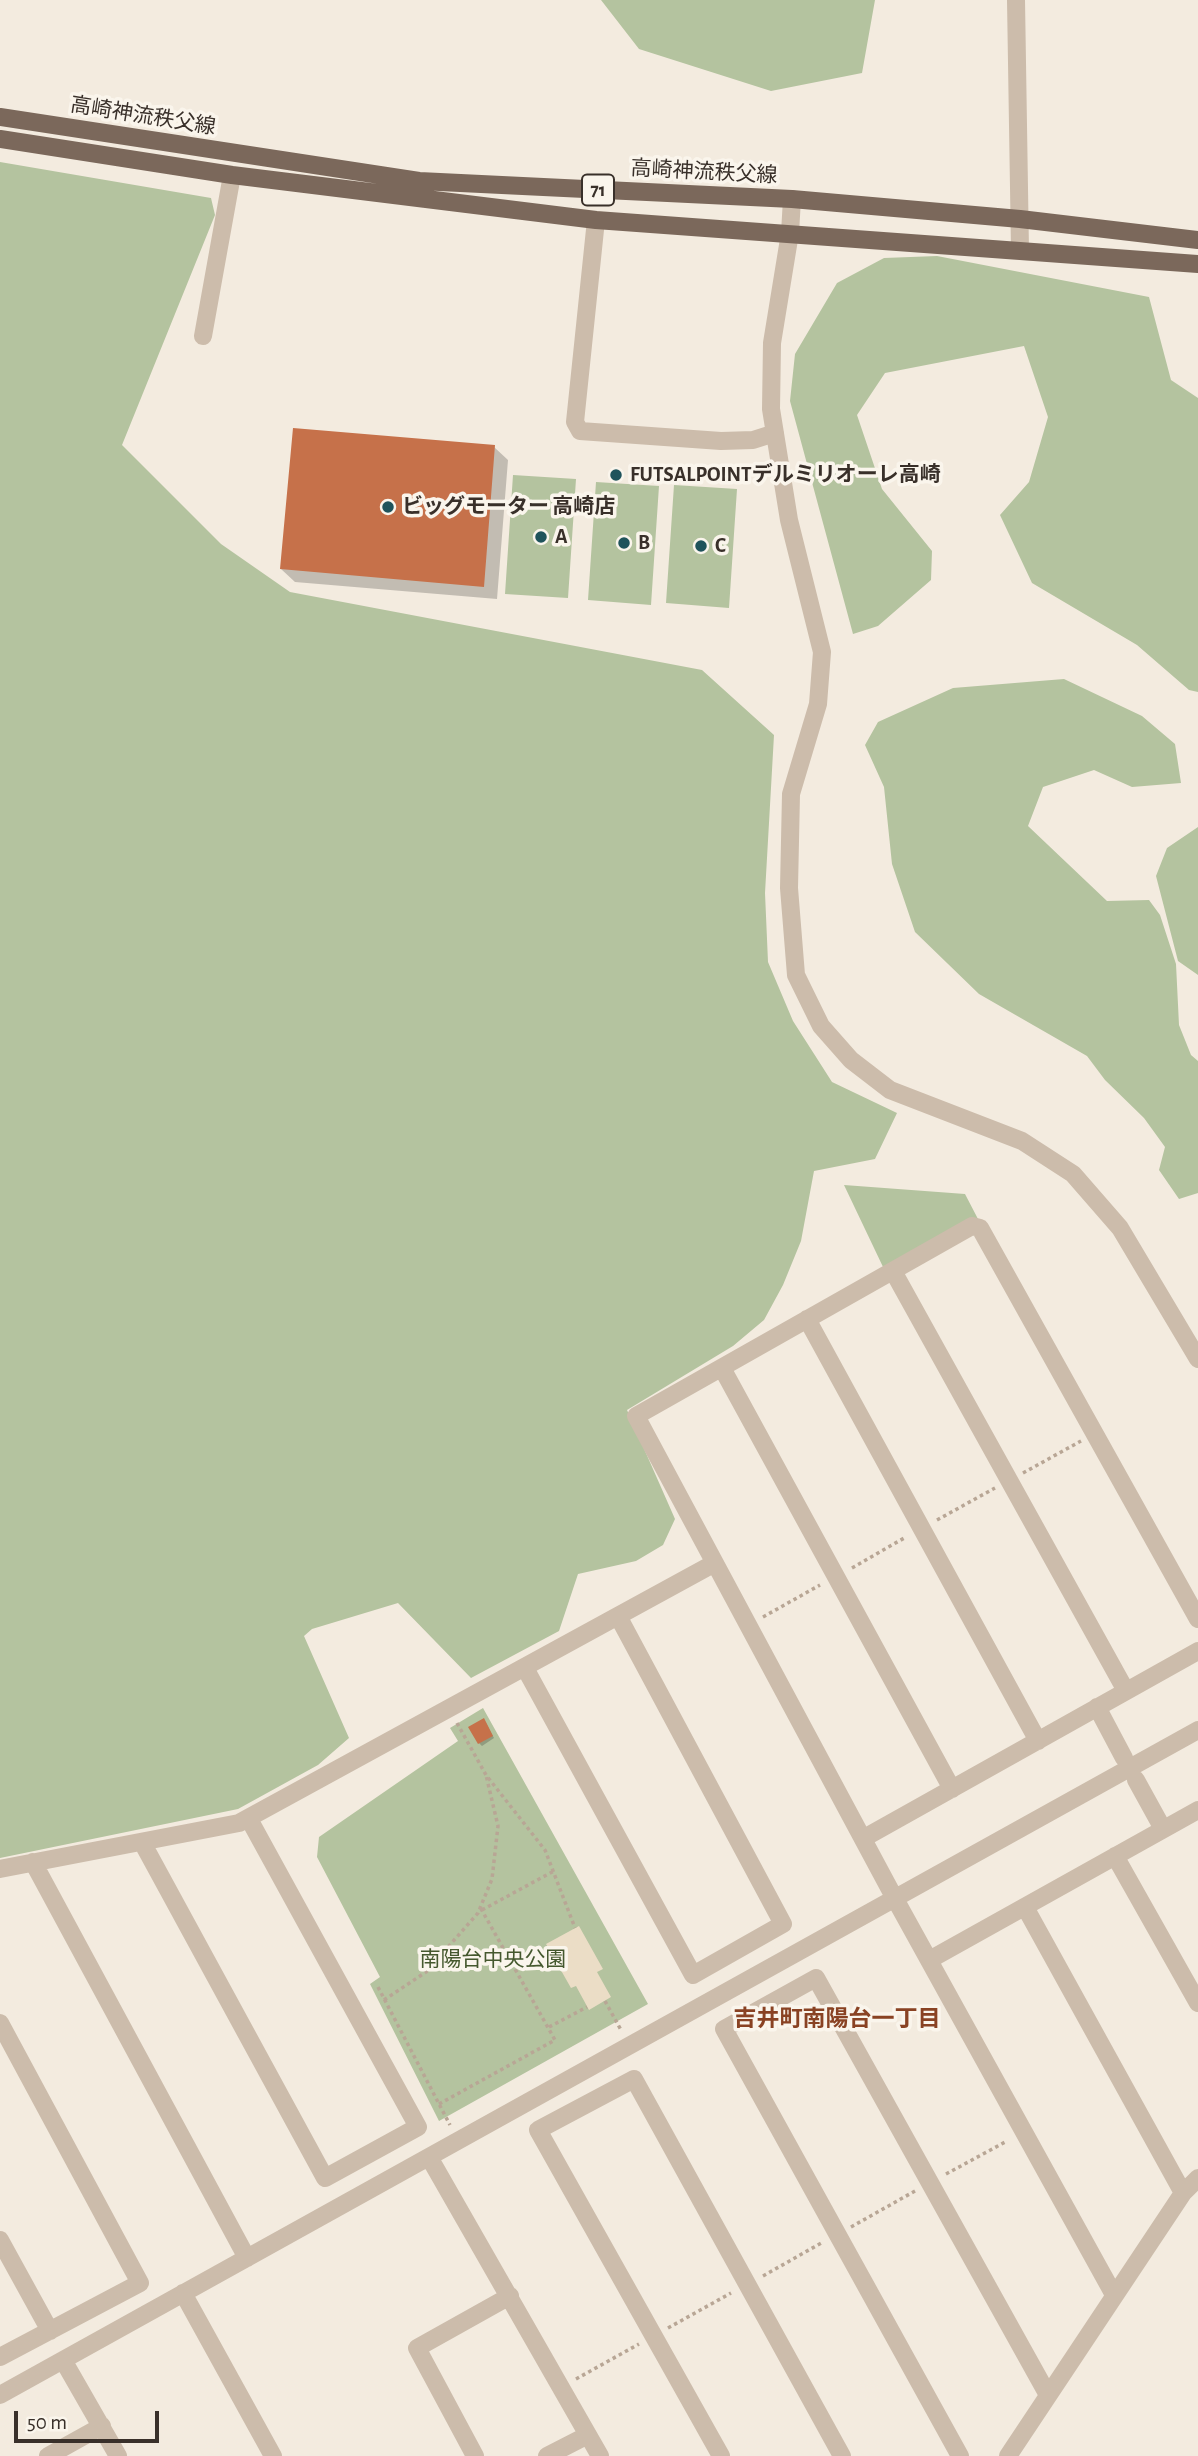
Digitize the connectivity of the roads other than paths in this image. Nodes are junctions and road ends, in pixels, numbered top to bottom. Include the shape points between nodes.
1 (1016, 0) edge
2 (0, 117) edge
3 (0, 139) edge
4 (232, 175) junction
5 (792, 199) junction
6 (1020, 219) junction
7 (596, 220) junction
8 (790, 233) junction
9 (1198, 240) edge
10 (1020, 250) junction
11 (1198, 264) edge
12 (202, 336) dead end
13 (775, 433) junction
14 (893, 1271) junction
15 (807, 1319) junction
16 (1198, 1359) edge
17 (722, 1368) junction
18 (713, 1563) junction
19 (618, 1616) junction
20 (1198, 1619) edge
21 (1198, 1651) edge
22 (525, 1668) junction
23 (1126, 1691) junction
24 (1097, 1707) junction
25 (1198, 1730) edge
26 (1038, 1741) junction
27 (1124, 1758) dead end
28 (1136, 1780) dead end
29 (952, 1789) junction
30 (1198, 1810) edge
31 (248, 1819) junction
32 (1163, 1829) junction
33 (864, 1838) junction
34 (142, 1842) junction
35 (1115, 1856) junction
36 (33, 1862) junction
37 (0, 1869) edge
38 (894, 1897) junction
39 (1025, 1907) junction
40 (930, 1959) junction
41 (1198, 2003) edge
42 (0, 2023) edge
43 (429, 2157) junction
44 (1198, 2178) edge
45 (1183, 2193) junction
46 (0, 2240) edge
47 (247, 2258) junction
48 (183, 2294) junction
49 (1114, 2295) junction
50 (510, 2296) junction
51 (50, 2331) junction
52 (0, 2357) edge
53 (63, 2360) junction
54 (0, 2395) edge
55 (1048, 2395) junction
56 (102, 2426) junction
57 (588, 2435) junction
58 (48, 2456) edge
59 (118, 2456) edge
60 (273, 2456) edge
61 (475, 2456) edge
62 (547, 2456) edge
63 (600, 2456) edge
64 (721, 2456) edge
65 (842, 2456) edge
66 (960, 2456) edge
67 (1008, 2456) edge

1 - 6 street
2 - 5 main road, 高崎神流秩父線 / 71 via 419,181
3 - 4 main road, 71
4 - 7 main road, 71
4 - 12 street
5 - 6 main road, 高崎神流秩父線 / 71
5 - 8 street
6 - 9 main road, 高崎神流秩父線 / 71
6 - 10 street
7 - 8 main road, 71
7 - 13 street via 575,422 580,431 722,441 753,440
8 - 10 main road, 71
8 - 13 street via 772,344
10 - 11 main road, 71
13 - 16 street via 789,520 822,652 818,704 791,794 789,888 796,975 821,1026 851,1060 890,1090 1022,1141 1073,1174 1120,1228
14 - 15 street
14 - 20 street via 972,1226 981,1228
14 - 23 street
15 - 17 street
15 - 26 street
17 - 18 street via 636,1416
17 - 29 street
18 - 19 street
18 - 33 street
19 - 22 street
19 - 22 street via 783,1924 693,1976
21 - 23 street
22 - 31 street
23 - 24 street
24 - 26 street
24 - 27 street
25 - 38 street
26 - 29 street
28 - 32 street
29 - 33 street
30 - 32 street
31 - 34 street
31 - 34 street via 418,2127 325,2178
32 - 35 street
33 - 38 street
34 - 36 street
35 - 39 street
35 - 41 street
36 - 37 street
36 - 47 street
38 - 40 street
38 - 43 street
39 - 40 street
39 - 45 street
40 - 49 street
42 - 51 street via 140,2283
43 - 47 street
43 - 50 street
44 - 45 street
45 - 49 street
46 - 51 street
47 - 48 street
48 - 53 street
48 - 60 street
49 - 55 street
50 - 57 street
50 - 61 street via 417,2348
51 - 52 street
53 - 54 street
53 - 56 street
55 - 66 street via 816,1978 724,2029
55 - 67 street
56 - 58 street
56 - 59 street
57 - 62 street
57 - 63 street
64 - 65 street via 538,2130 635,2079

